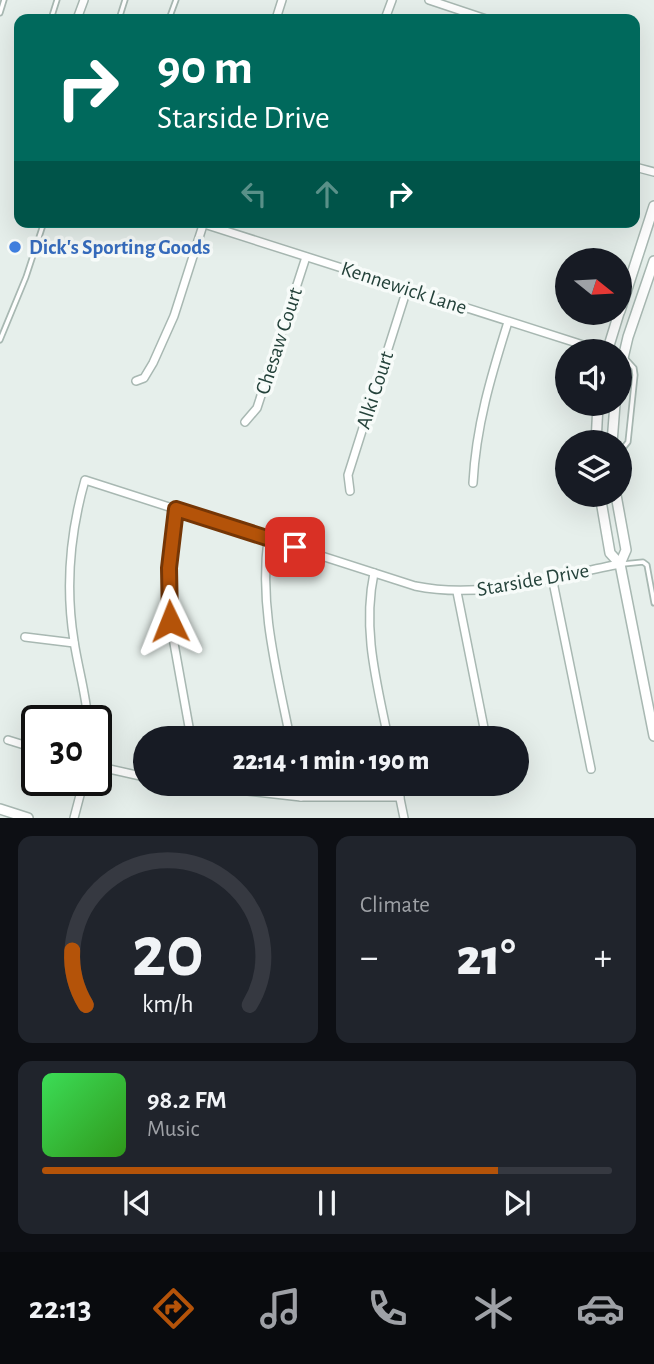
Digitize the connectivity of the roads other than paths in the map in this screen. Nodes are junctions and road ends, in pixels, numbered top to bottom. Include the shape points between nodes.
1 (4, 0) edge
2 (429, 0) edge
3 (0, 13) edge
4 (471, 14) edge
5 (654, 206) edge
6 (42, 228) edge
7 (202, 228) edge
8 (219, 228) edge
9 (306, 257) junction
10 (654, 261) edge
11 (632, 273) edge
12 (407, 289) junction
13 (508, 322) junction
14 (564, 339) edge
15 (627, 339) edge
16 (0, 340) edge
17 (632, 366) edge
18 (136, 381) dead end
19 (632, 404) edge
20 (245, 422) dead end
21 (473, 483) dead end
22 (350, 491) dead end
23 (602, 507) edge
24 (618, 507) edge
25 (176, 509) junction
26 (268, 539) junction
27 (620, 564) junction
28 (374, 573) junction
29 (552, 577) junction
30 (457, 592) junction
31 (654, 603) edge
32 (26, 637) dead end
33 (74, 643) junction
34 (650, 694) edge
35 (85, 705) edge
36 (189, 726) edge
37 (288, 726) edge
38 (386, 726) edge
39 (484, 726) edge
40 (654, 736) edge
41 (8, 740) dead end
42 (21, 744) edge
43 (591, 769) dead end
44 (112, 770) edge
45 (133, 774) edge
46 (80, 796) edge
47 (292, 796) edge
48 (301, 797) joint
49 (400, 797) joint
50 (0, 809) edge
51 (28, 818) edge
52 (74, 818) edge
53 (404, 818) edge

1 - 3 lane
2 - 4 street
5 - 11 street
6 - 16 lane
7 - 18 street via 164,340 144,378
8 - 9 street, Kennewick Lane
9 - 12 street, Kennewick Lane
9 - 20 street, Chesaw Court via 257,408
10 - 15 street
12 - 13 street, Kennewick Lane
12 - 22 street, Alki Court via 348,475
13 - 14 street, Kennewick Lane
13 - 21 street via 482,408
17 - 19 lane
23 - 27 street via 610,553
24 - 27 street via 626,550
25 - 26 street, Starside Drive
25 - 33 street, Starside Drive via 85,480 69,572
25 - 36 street via 169,568 170,621
26 - 28 street, Starside Drive
26 - 37 street via 266,615
27 - 29 street, Starside Drive
27 - 31 lane via 647,565
27 - 34 street
28 - 30 street, Starside Drive via 415,586
28 - 38 street via 368,631
29 - 30 street, Starside Drive
29 - 43 street
30 - 39 street
32 - 33 street
33 - 35 street
34 - 40 street
41 - 42 street
44 - 45 street
46 - 52 street
47 - 48 street
48 - 49 street
49 - 53 street
50 - 51 street

